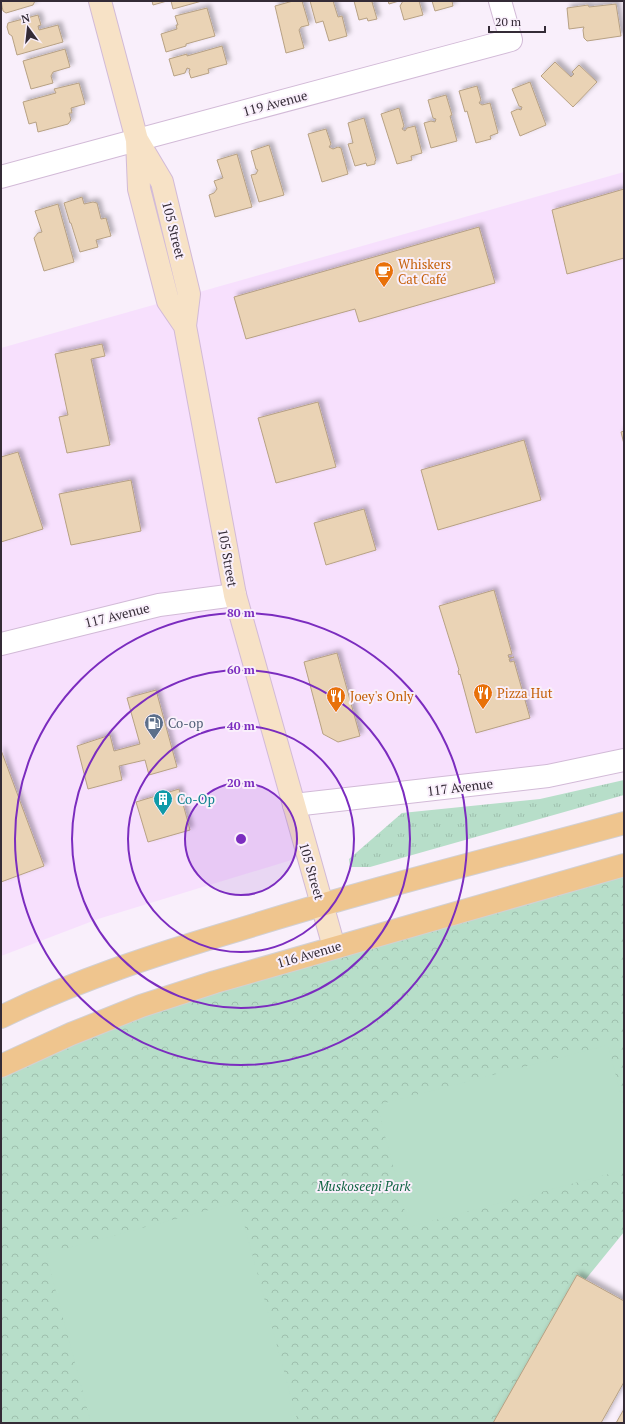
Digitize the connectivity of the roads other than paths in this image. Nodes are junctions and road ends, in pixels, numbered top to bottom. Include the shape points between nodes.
1 (100, 1) edge
2 (500, 1) edge
3 (137, 140) junction
4 (1, 178) edge
5 (235, 595) junction
6 (1, 644) edge
7 (624, 760) edge
8 (294, 805) junction
9 (624, 823) edge
10 (624, 865) edge
11 (322, 904) junction
12 (334, 947) junction
13 (1, 1017) edge
14 (1, 1066) edge

1 - 3 street, 105 Street
2 - 3 street, 119 Avenue via 511,40
3 - 4 street, 119 Avenue
3 - 5 street, 105 Street via 162,182 189,294 185,326
5 - 6 street, 117 Avenue via 159,605
5 - 8 street, 105 Street
7 - 8 street, 117 Avenue via 548,776
8 - 11 street, 105 Street
9 - 11 main road
10 - 12 main road, 116 Avenue
11 - 12 street, 105 Street
11 - 13 main road via 133,963 76,984
12 - 14 main road, 116 Avenue via 141,1006

